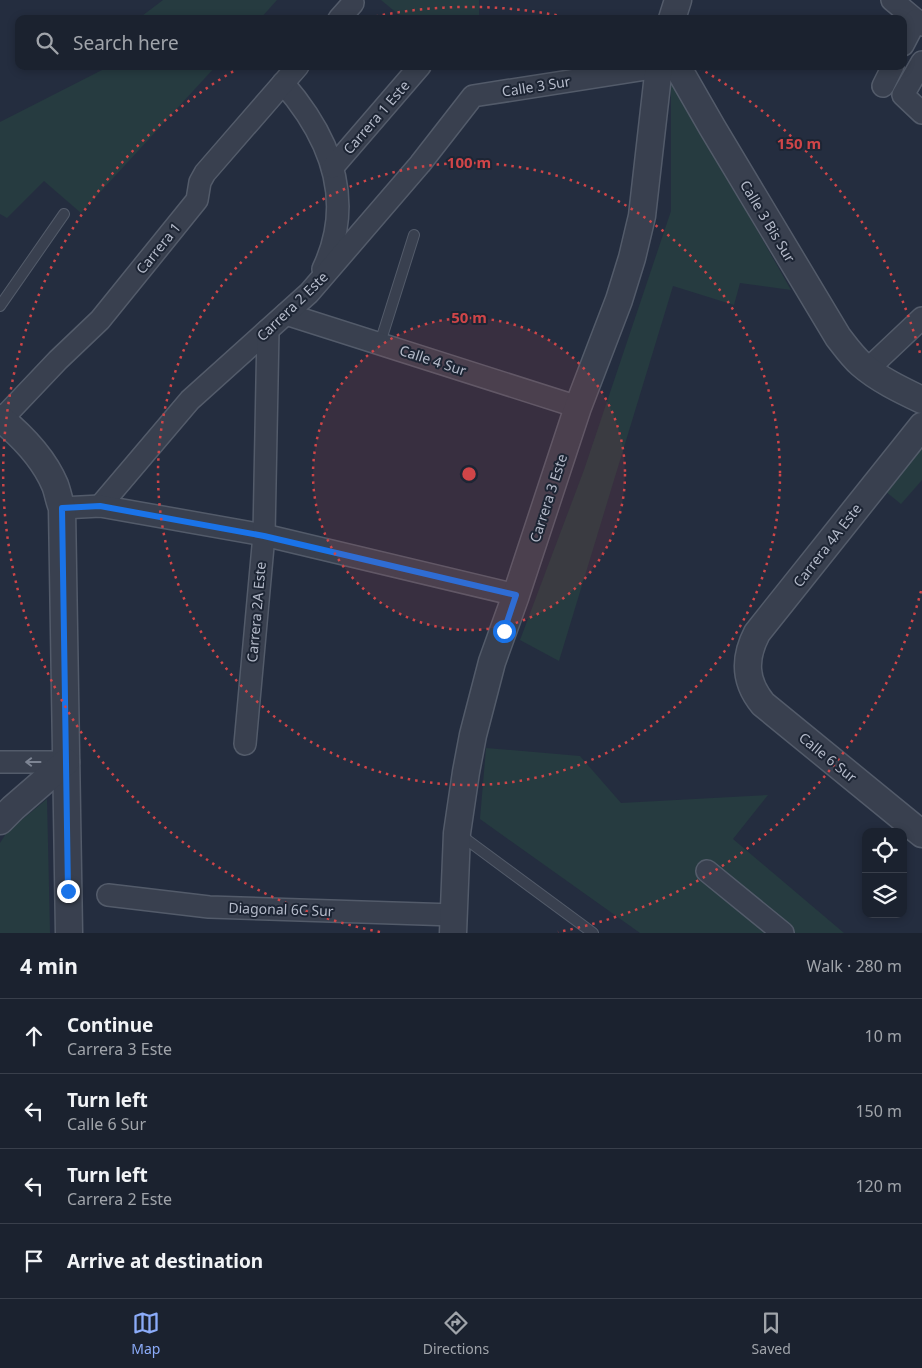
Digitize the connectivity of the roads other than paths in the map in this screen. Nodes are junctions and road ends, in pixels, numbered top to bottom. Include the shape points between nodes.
1 (678, 0) edge
2 (892, 0) edge
3 (673, 15) edge
4 (919, 23) edge
5 (907, 40) edge
6 (922, 62) edge
7 (294, 70) edge
8 (417, 70) edge
9 (645, 70) edge
10 (665, 70) edge
11 (667, 70) edge
12 (891, 70) edge
13 (283, 83) junction
14 (883, 86) dead end
15 (473, 96) joint
16 (922, 113) edge
17 (333, 167) junction
18 (64, 214) dead end
19 (414, 235) dead end
20 (309, 293) junction
21 (0, 306) edge
22 (286, 314) junction
23 (922, 318) edge
24 (268, 330) junction
25 (380, 343) junction
26 (868, 370) junction
27 (922, 400) edge
28 (578, 407) junction
29 (1, 418) edge
30 (922, 426) edge
31 (100, 506) junction
32 (62, 508) junction
33 (264, 536) junction
34 (516, 595) junction
35 (748, 671) joint
36 (245, 744) dead end
37 (0, 762) edge
38 (66, 762) junction
39 (0, 821) edge
40 (457, 833) junction
41 (922, 834) edge
42 (707, 870) dead end
43 (108, 895) dead end
44 (454, 924) edge
45 (69, 933) edge
46 (593, 933) edge
47 (783, 933) edge

1 - 3 street
2 - 4 street
4 - 5 street
6 - 16 street via 903,95
7 - 13 street, Carrera 1
8 - 17 street, Carrera 1 Este
9 - 15 street, Calle 3 Sur
10 - 28 street, Carrera 3 Este via 642,216 632,258 620,300
11 - 26 street, Calle 3 Bis Sur via 717,136 838,337
12 - 14 street
13 - 17 street via 310,117
13 - 29 street, Carrera 1 via 206,173 200,182 197,200 100,320
15 - 20 street, Carrera 2 Este via 420,164
17 - 20 street via 338,208 333,244
18 - 21 lane
19 - 25 lane
20 - 22 street, Carrera 2 Este
22 - 24 street, Carrera 2 Este
22 - 25 street, Calle 4 Sur
23 - 26 street
24 - 31 street, Carrera 2 Este via 190,400
24 - 33 street, Carrera 2A Este
25 - 28 street, Calle 4 Sur
26 - 27 street
28 - 34 street, Carrera 3 Este
29 - 32 street via 21,436 42,464 54,484
30 - 35 street, Carrera 4A Este via 757,632 749,651
31 - 32 street
31 - 33 street
32 - 38 street
33 - 34 street
33 - 36 street, Carrera 2A Este
34 - 40 street, Carrera 3 Este via 482,698
35 - 41 street, Calle 6 Sur via 756,696 763,704
38 -> 37 street
38 - 39 street
38 - 45 street
40 - 44 street, Carrera 3 Este
40 - 46 lane
42 - 47 street
43 - 44 street, Diagonal 6C Sur via 209,907

